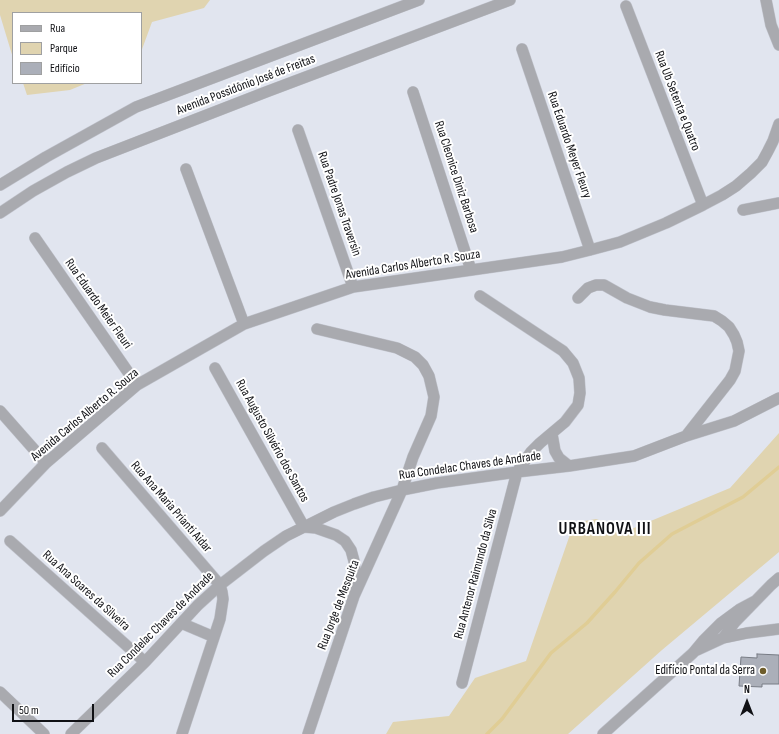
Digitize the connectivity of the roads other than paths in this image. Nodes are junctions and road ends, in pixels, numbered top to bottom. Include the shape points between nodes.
1 (419, 0) edge
2 (510, 0) edge
3 (766, 0) edge
4 (626, 6) dead end
5 (779, 45) edge
6 (522, 49) dead end
7 (413, 92) dead end
8 (779, 124) edge
9 (298, 130) dead end
10 (186, 169) dead end
11 (0, 185) edge
12 (779, 203) edge
13 (703, 205) junction
14 (743, 210) dead end
15 (0, 213) edge
16 (35, 238) dead end
17 (590, 250) junction
18 (471, 270) junction
19 (353, 287) junction
20 (480, 296) dead end
21 (578, 298) dead end
22 (244, 324) junction
23 (317, 329) dead end
24 (215, 368) dead end
25 (137, 385) junction
26 (779, 398) edge
27 (0, 411) edge
28 (552, 434) junction
29 (686, 436) junction
30 (102, 448) dead end
31 (46, 463) junction
32 (569, 466) junction
33 (517, 472) junction
34 (402, 490) junction
35 (0, 511) edge
36 (304, 527) junction
37 (10, 541) dead end
38 (776, 584) edge
39 (220, 585) junction
40 (354, 596) junction
41 (755, 601) junction
42 (181, 623) junction
43 (779, 629) edge
44 (214, 637) junction
45 (723, 638) junction
46 (693, 652) junction
47 (144, 662) junction
48 (462, 683) dead end
49 (0, 692) edge
50 (44, 734) edge
51 (71, 734) edge
52 (182, 734) edge
53 (308, 734) edge
54 (602, 734) edge

1 - 11 street, Avenida Possidônio José de Freitas via 136,107
2 - 15 street, Avenida Possidônio José de Freitas via 96,158 60,176
3 - 5 street via 771,25
4 - 13 street, Rua Ub Setenta e Quatro
6 - 17 street, Rua Eduardo Meyer Fleury
7 - 18 street, Rua Cleonice Diniz Barbosa
8 - 13 street, Avenida Carlos Alberto R. Souza via 762,162 736,186
9 - 19 street, Rua Padre Jonas Traversin
10 - 22 street
12 - 14 street
13 - 17 street, Avenida Carlos Alberto R. Souza via 620,242
16 - 25 street, Rua Eduardo Meier Fleuri
17 - 18 street, Avenida Carlos Alberto R. Souza via 562,257
18 - 19 street, Avenida Carlos Alberto R. Souza
19 - 22 street, Avenida Carlos Alberto R. Souza
20 - 28 street via 563,351 573,364 579,378 578,405 566,422
21 - 29 street via 588,288 604,285 650,307 714,316 729,327 739,351 735,371
22 - 25 street, Avenida Carlos Alberto R. Souza
23 - 34 street, Rua Jorge de Mesquita via 397,348 415,357 429,376 434,396 431,416
24 - 36 street, Rua Augusto Silvério dos Santos
25 - 31 street, Avenida Carlos Alberto R. Souza
26 - 29 street, Rua Condelac Chaves de Andrade via 734,421
27 - 31 street
28 - 32 street via 555,451
28 - 33 street via 531,452
29 - 32 street, Rua Condelac Chaves de Andrade via 634,456
30 - 39 street, Rua Ana Maria Prianti Aidar
31 - 35 street, Avenida Carlos Alberto R. Souza
32 - 33 street, Rua Condelac Chaves de Andrade
33 - 34 street, Rua Condelac Chaves de Andrade
33 - 48 street, Rua Antenor Raimundo da Silva
34 - 36 street, Rua Condelac Chaves de Andrade via 354,504
34 - 40 street, Rua Jorge de Mesquita
36 - 39 street, Rua Condelac Chaves de Andrade via 264,551
36 - 40 street via 316,528 345,541 354,561
37 - 47 street, Rua Ana Soares da Silveira
38 - 41 street
39 - 42 street, Rua Condelac Chaves de Andrade
39 - 44 street via 223,599
40 - 53 street, Rua Jorge de Mesquita
41 - 45 street
41 - 46 street via 733,614
42 - 44 street
42 - 47 street, Rua Condelac Chaves de Andrade
43 - 45 street
44 - 52 street
45 - 46 street
46 - 54 street
47 - 51 street, Rua Condelac Chaves de Andrade
49 - 50 street

